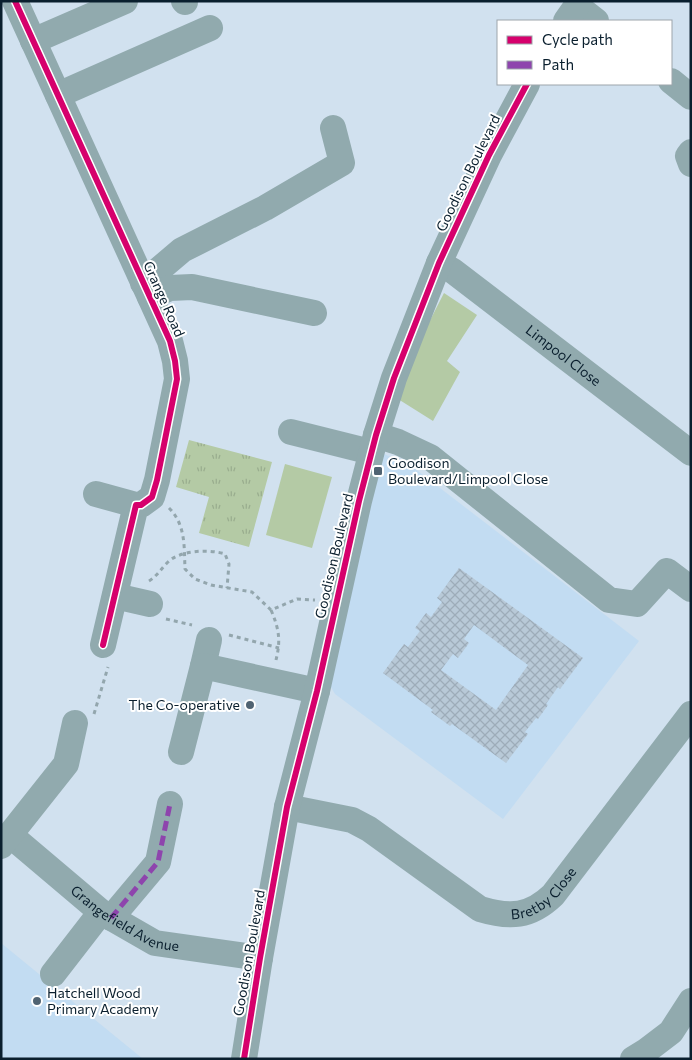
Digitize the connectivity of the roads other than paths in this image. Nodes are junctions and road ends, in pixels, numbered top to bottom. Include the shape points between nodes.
1 (15, 1) edge
2 (125, 1) edge
3 (210, 28) dead end
4 (33, 41) junction
5 (672, 82) edge
6 (526, 85) edge
7 (58, 95) junction
8 (691, 97) edge
9 (332, 128) dead end
10 (691, 152) edge
11 (691, 164) edge
12 (439, 263) junction
13 (147, 290) junction
14 (314, 313) dead end
15 (291, 432) dead end
16 (374, 444) junction
17 (689, 452) edge
18 (96, 494) dead end
19 (144, 501) junction
20 (691, 589) edge
21 (210, 635) road end
22 (103, 645) road end
23 (203, 666) junction
24 (317, 691) junction
25 (691, 714) edge
26 (75, 723) road end
27 (182, 752) dead end
28 (170, 804) dead end
29 (287, 807) junction
30 (6, 840) edge
31 (106, 915) junction
32 (260, 958) junction
33 (53, 974) dead end
34 (691, 1001) edge
35 (244, 1059) edge
36 (634, 1059) edge

1 - 4 street, Grange Road
2 - 4 street
3 - 7 street
4 - 7 street, Grange Road
5 - 8 street
6 - 12 street, Goodison Boulevard via 488,155
7 - 13 street, Grange Road
9 - 13 street via 342,164 182,250
10 - 11 street via 688,156
12 - 16 street, Goodison Boulevard via 394,378
12 - 17 street, Limpool Close
13 - 14 street via 192,287
13 - 19 street, Grange Road via 170,341 176,379 158,480
15 - 16 street
16 - 20 street via 398,442 430,457 609,600 637,604 666,571
16 - 24 street, Goodison Boulevard
18 - 19 street
19 - 22 street, Grange Road via 132,600
21 - 23 street
23 - 24 street
23 - 27 street
24 - 29 street, Goodison Boulevard
25 - 29 street, Bretby Close via 553,894 530,911 512,915 480,909 352,820
26 - 30 street, Grangefield Avenue via 66,764
28 - 31 street via 158,862
29 - 32 street, Goodison Boulevard
30 - 31 street, Grangefield Avenue
31 - 32 street, Grangefield Avenue via 155,943
31 - 33 street
32 - 35 street, Goodison Boulevard
34 - 36 street via 671,1032

